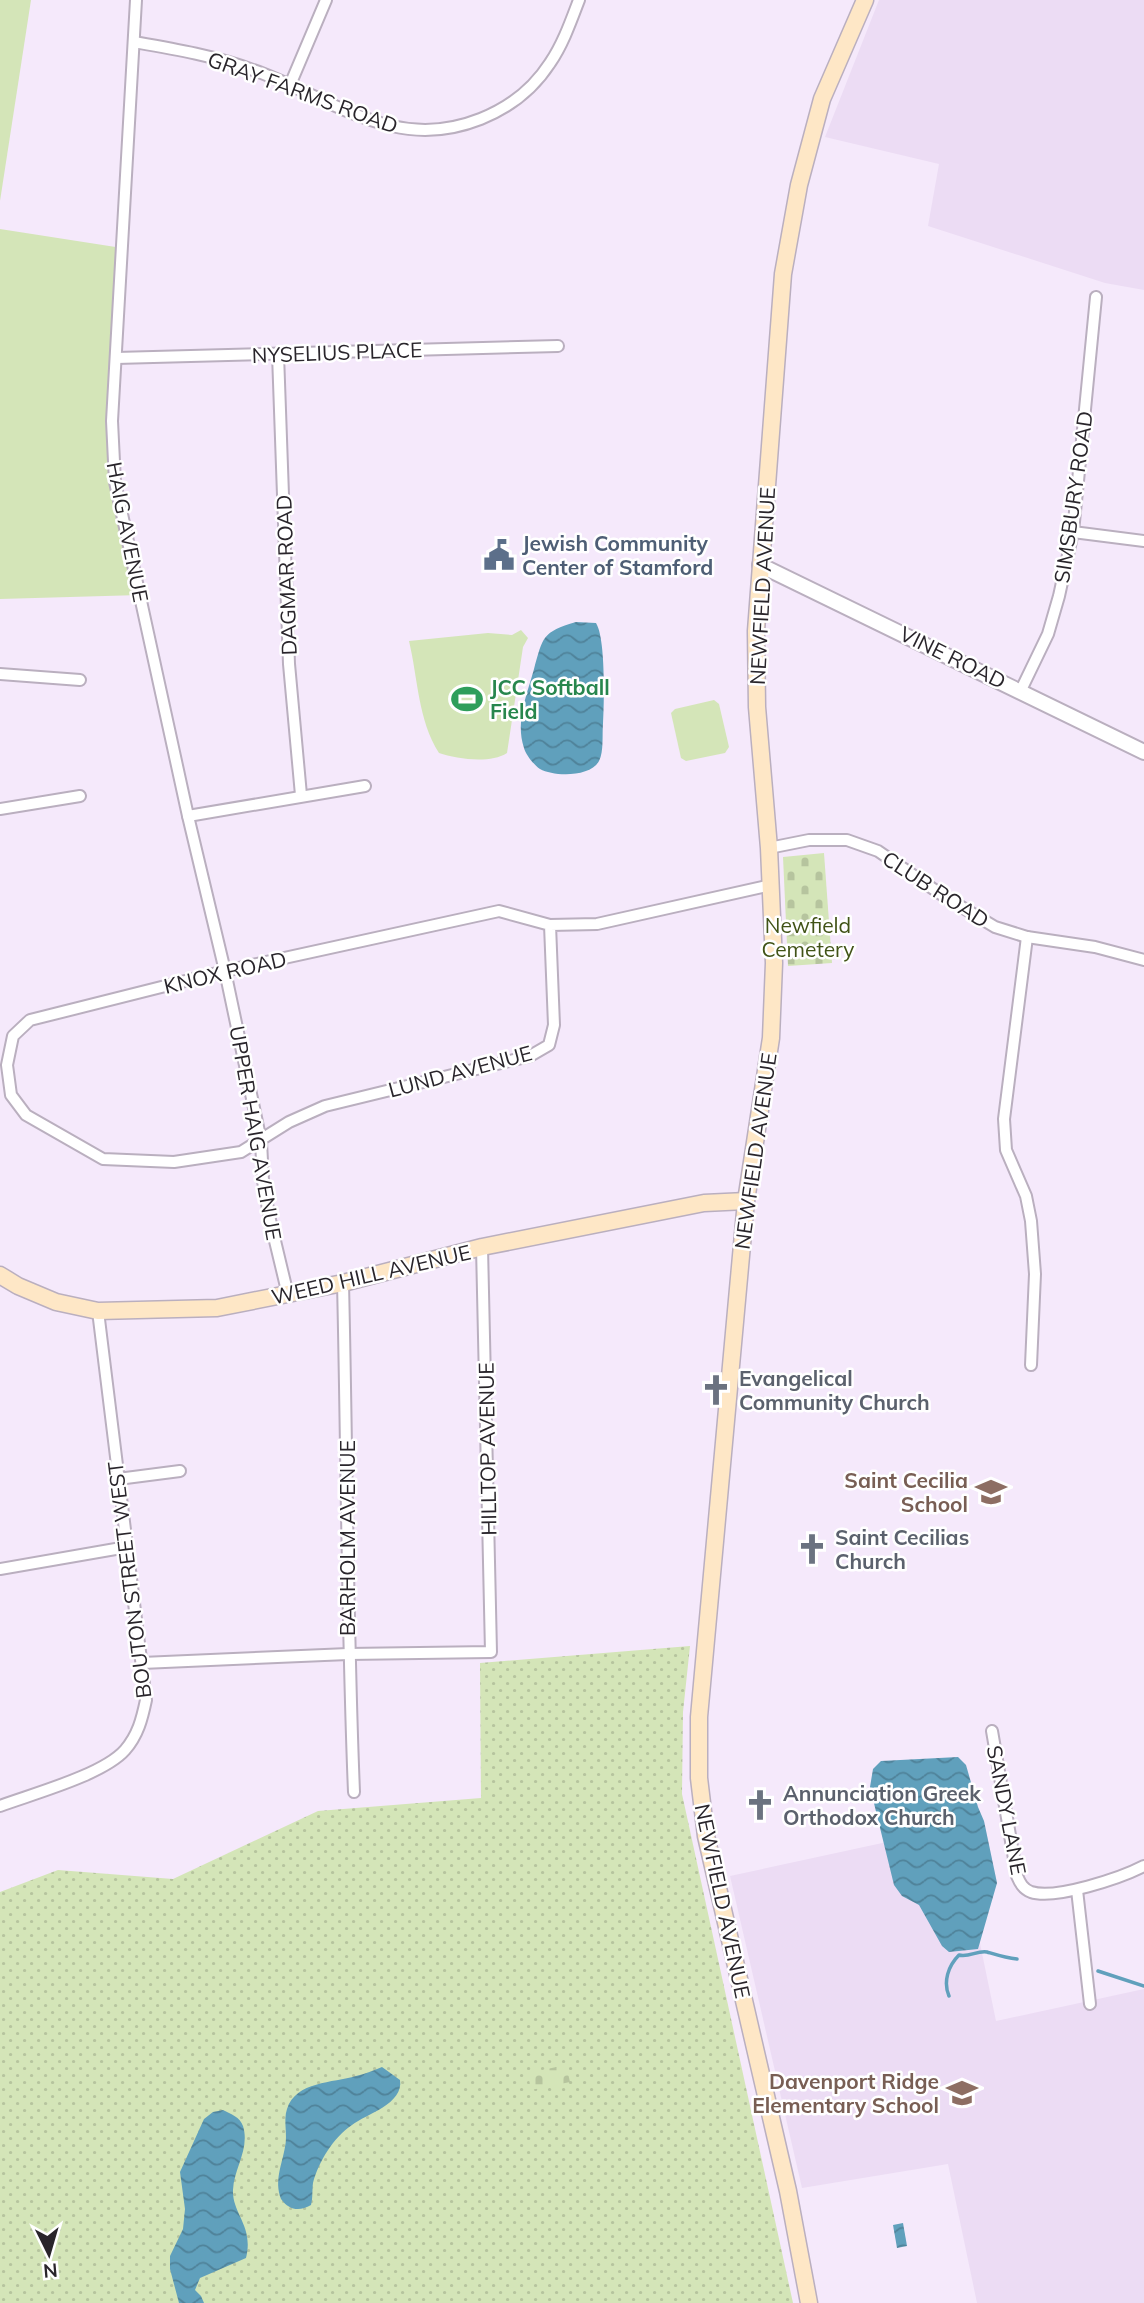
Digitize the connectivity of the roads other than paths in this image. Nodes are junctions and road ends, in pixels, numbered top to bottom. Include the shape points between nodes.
1 (136, 0) edge
2 (326, 0) edge
3 (579, 0) edge
4 (865, 0) edge
5 (134, 42) junction
6 (290, 85) junction
7 (1096, 297) dead end
8 (558, 346) dead end
9 (278, 354) junction
10 (117, 358) junction
11 (1073, 533) junction
12 (1144, 541) edge
13 (760, 565) junction
14 (0, 674) edge
15 (79, 680) dead end
16 (1021, 690) junction
17 (1144, 752) edge
18 (365, 786) dead end
19 (301, 795) junction
20 (80, 796) dead end
21 (0, 809) edge
22 (188, 816) junction
23 (769, 848) junction
24 (771, 885) junction
25 (550, 925) junction
26 (1027, 937) junction
27 (1144, 960) edge
28 (225, 971) junction
29 (261, 1141) junction
30 (746, 1201) junction
31 (482, 1247) junction
32 (0, 1275) edge
33 (343, 1283) junction
34 (288, 1295) junction
35 (98, 1311) junction
36 (1031, 1365) dead end
37 (180, 1471) dead end
38 (118, 1479) junction
39 (127, 1547) junction
40 (0, 1569) edge
41 (348, 1654) junction
42 (142, 1663) junction
43 (992, 1731) dead end
44 (354, 1792) dead end
45 (0, 1806) edge
46 (1144, 1866) edge
47 (1077, 1890) junction
48 (1090, 2004) dead end
49 (810, 2303) edge

1 - 5 street, HAIG AVENUE
2 - 6 street
3 - 6 street, GRAY FARMS ROAD via 563,40 537,79 514,101 470,123 440,129 392,126
4 - 13 main road, NEWFIELD AVENUE via 822,99 799,185 780,314
5 - 6 street, GRAY FARMS ROAD via 222,60
5 - 10 street, HAIG AVENUE
7 - 11 street, SIMSBURY ROAD
8 - 9 street, NYSELIUS PLACE
9 - 10 street, NYSELIUS PLACE
9 - 19 street, DAGMAR ROAD via 289,664
10 - 22 street, HAIG AVENUE via 111,421 115,482
11 - 12 street
11 - 16 street, SIMSBURY ROAD via 1048,634
13 - 16 street, VINE ROAD
13 - 23 main road, NEWFIELD AVENUE via 757,707
14 - 15 street
16 - 17 street, VINE ROAD
18 - 19 street
19 - 22 street
20 - 21 street
22 - 28 street, HAIG AVENUE
23 - 24 main road, NEWFIELD AVENUE
23 - 26 street, CLUB ROAD via 809,840 847,840 878,850 995,927
24 - 25 street, KNOX ROAD via 597,924
24 - 30 main road, NEWFIELD AVENUE via 771,1038
25 - 28 street, KNOX ROAD via 499,912
25 - 29 street, LUND AVENUE via 554,1025 549,1045 530,1056 325,1106
26 - 27 street, CLUB ROAD
26 - 36 street via 1004,1119 1006,1150 1026,1196 1031,1221 1035,1274
28 - 29 street, UPPER HAIG AVENUE
28 - 29 street, KNOX ROAD via 30,1020 13,1036 7,1065 11,1095 26,1115 103,1160 174,1162 241,1152
29 - 34 street, UPPER HAIG AVENUE via 263,1181
30 - 31 main road, WEED HILL AVENUE via 704,1203
30 - 49 main road, NEWFIELD AVENUE via 705,1639 699,1778 706,1836
31 - 33 main road, WEED HILL AVENUE
31 - 41 street, HILLTOP AVENUE via 491,1652
32 - 35 main road, WEED HILL AVENUE via 56,1302
33 - 34 main road, WEED HILL AVENUE
33 - 41 street, BARHOLM AVENUE
34 - 35 main road, WEED HILL AVENUE via 216,1308
35 - 38 street, BOUTON STREET WEST
37 - 38 street
38 - 39 street, BOUTON STREET WEST
39 - 40 street
39 - 42 street, BOUTON STREET WEST
41 - 42 street
41 - 44 street, BARHOLM AVENUE
42 - 45 street, BOUTON STREET WEST via 146,1700 140,1727 124,1752 93,1771
43 - 47 street, SANDY LANE via 1022,1886 1043,1894
46 - 47 street, SANDY LANE
47 - 48 street

